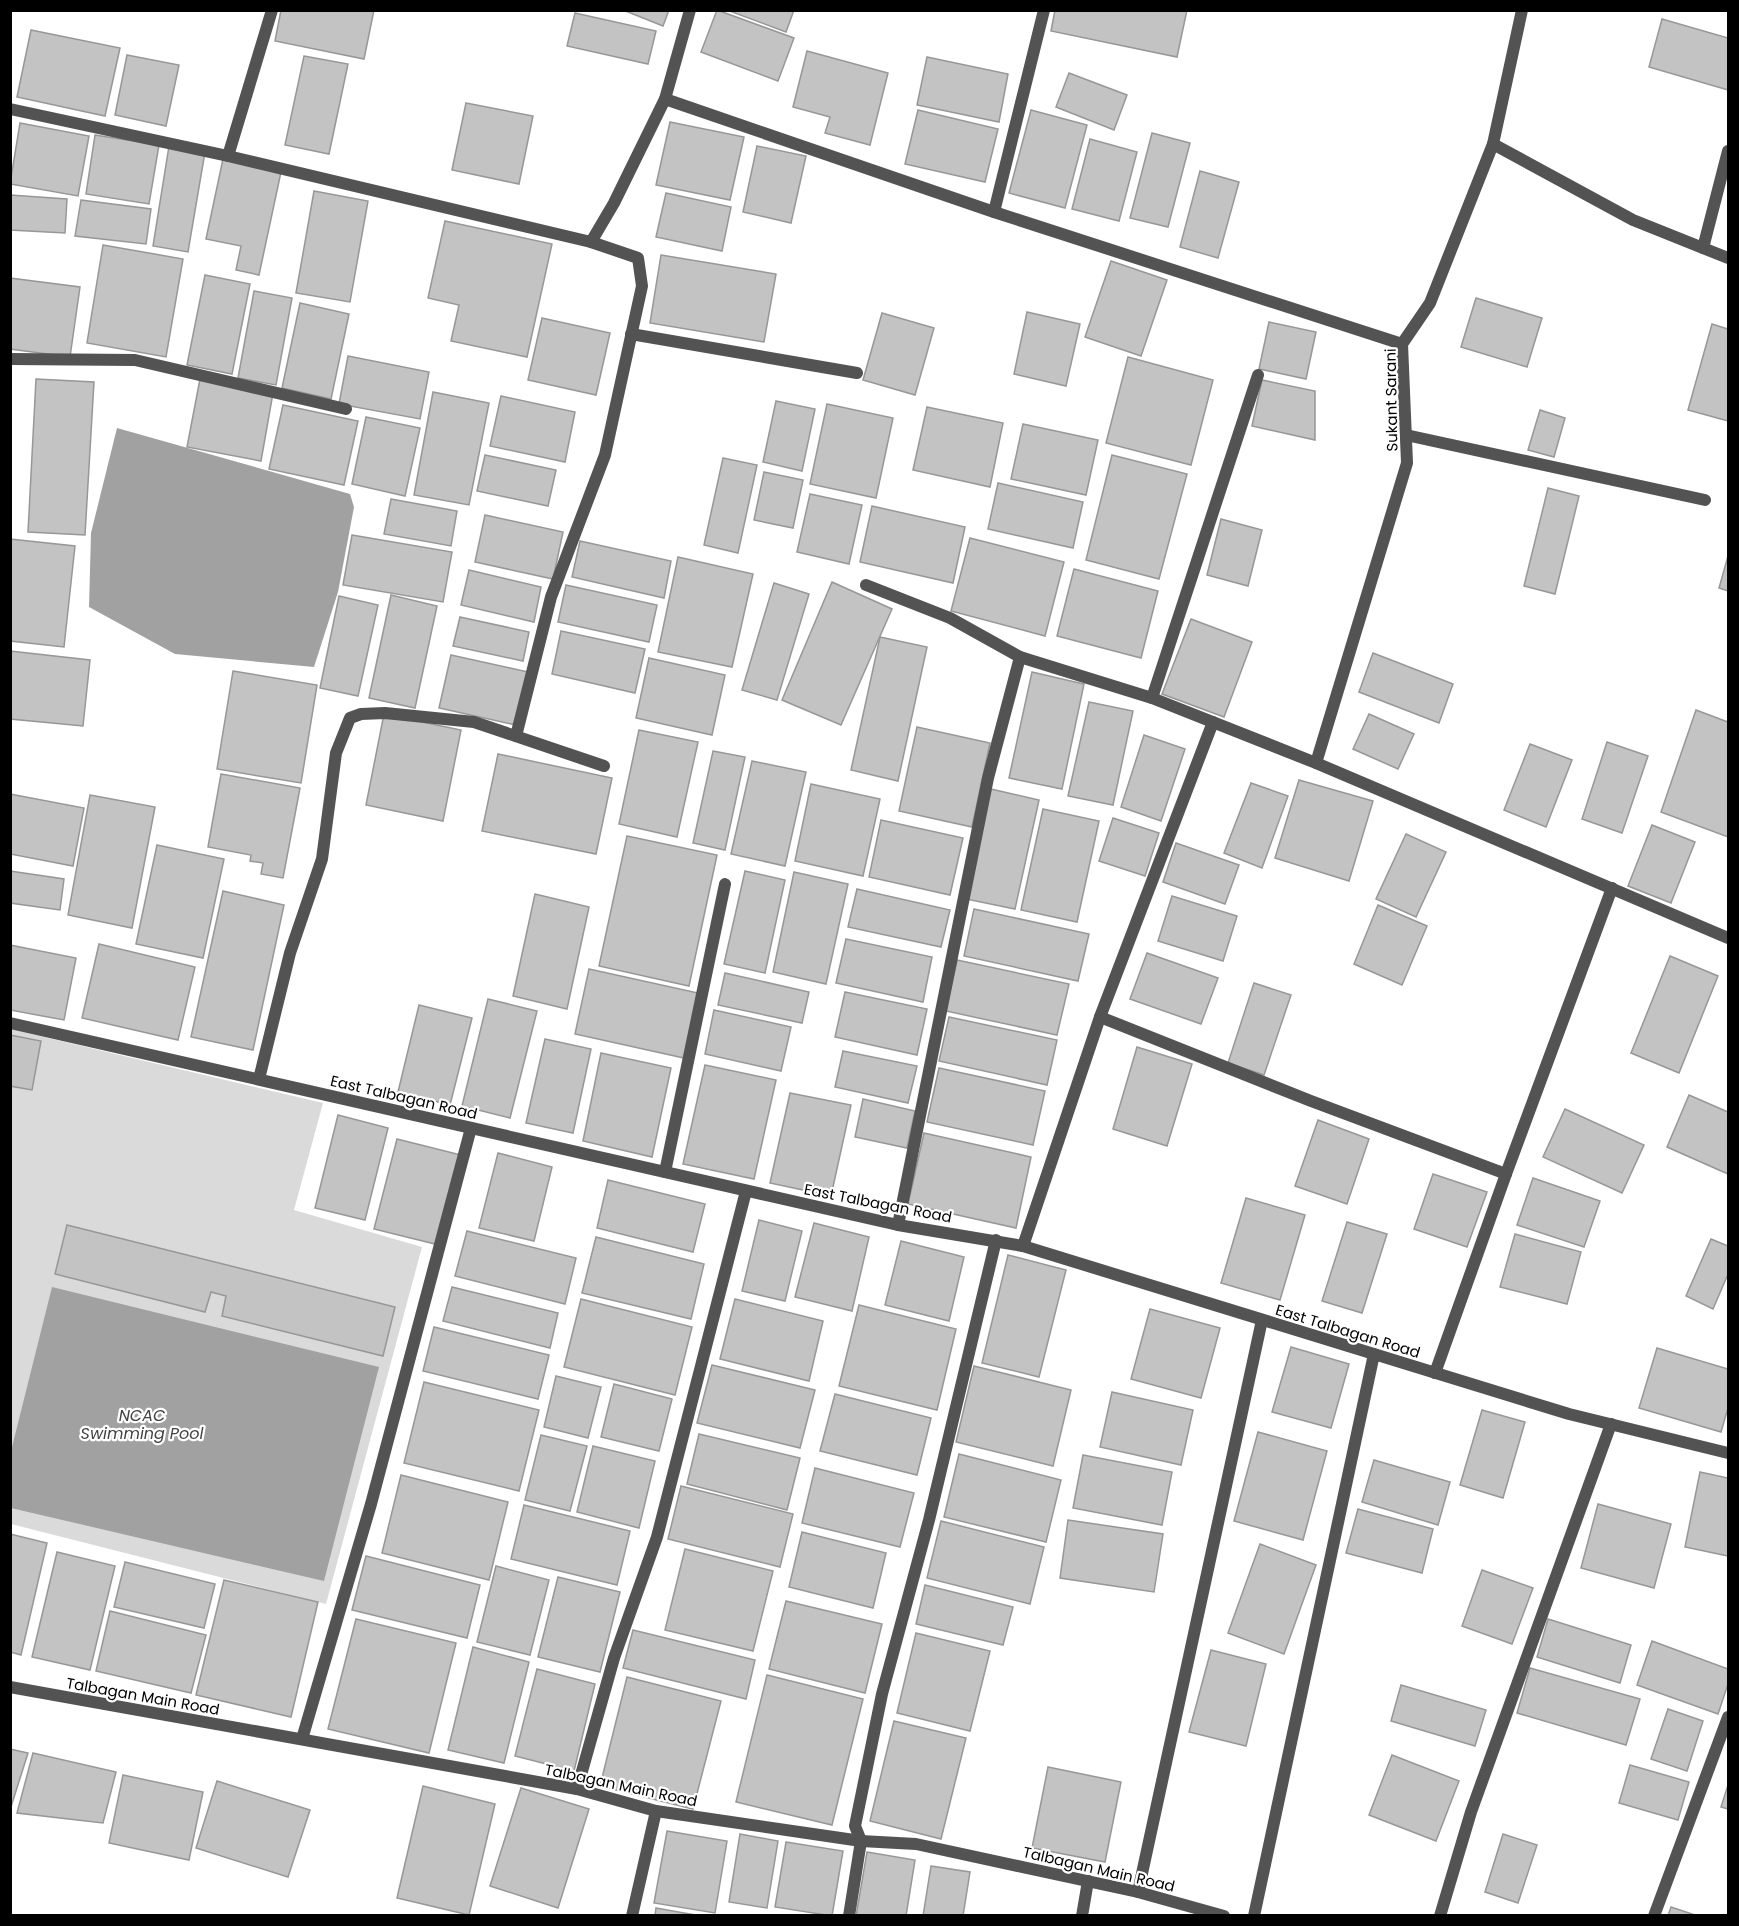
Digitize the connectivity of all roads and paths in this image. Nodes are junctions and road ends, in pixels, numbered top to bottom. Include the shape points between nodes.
1 (272, 10) edge
2 (690, 10) edge
3 (1044, 10) edge
4 (1522, 10) edge
5 (665, 99) junction
6 (10, 109) edge
7 (1493, 144) junction
8 (1728, 151) edge
9 (228, 156) junction
10 (994, 212) junction
11 (591, 242) junction
12 (1703, 248) junction
13 (1728, 258) edge
14 (632, 334) junction
15 (1402, 344) junction
16 (10, 359) edge
17 (857, 373) dead end
18 (1258, 375) dead end
19 (345, 409) dead end
20 (1406, 435) junction
21 (1705, 501) dead end
22 (866, 585) dead end
23 (1020, 657) junction
24 (1152, 698) junction
25 (1213, 722) junction
26 (516, 736) junction
27 (1316, 763) junction
28 (604, 766) dead end
29 (725, 884) dead end
30 (1612, 888) junction
31 (1728, 938) edge
32 (1100, 1017) junction
33 (10, 1023) edge
34 (259, 1079) junction
35 (471, 1128) junction
36 (665, 1172) junction
37 (1506, 1174) junction
38 (746, 1191) junction
39 (898, 1225) junction
40 (996, 1240) junction
41 (1023, 1246) junction
42 (1262, 1320) junction
43 (1374, 1354) junction
44 (1435, 1373) junction
45 (1611, 1424) junction
46 (1728, 1453) edge
47 (10, 1687) edge
48 (1728, 1718) edge
49 (302, 1739) junction
50 (577, 1789) junction
51 (656, 1811) junction
52 (861, 1841) junction
53 (1088, 1881) junction
54 (1138, 1892) junction
55 (632, 1916) edge
56 (849, 1916) edge
57 (1082, 1916) edge
58 (1224, 1916) edge
59 (1254, 1916) edge
60 (1440, 1916) edge
61 (1654, 1916) edge

1 - 9 street
2 - 5 street
3 - 10 street
4 - 7 street, Sukant Sarani
5 - 10 street
5 - 11 street
6 - 9 street
7 - 12 street via 1633,220
7 - 15 street, Sukant Sarani via 1430,303
8 - 12 street
9 - 11 street
10 - 15 street
11 - 14 street via 638,258 642,286
12 - 13 street
14 - 17 street
14 - 26 street via 605,455 551,597
15 - 20 street, Sukant Sarani
16 - 19 street via 135,360
18 - 24 street
20 - 21 street
20 - 27 street, Sukant Sarani via 1407,463
22 - 23 street via 950,618
23 - 24 street
23 - 39 street via 988,778
24 - 25 street
25 - 27 street
25 - 32 street
26 - 28 street
26 - 34 street via 474,722 385,713 350,718 336,753 322,859 290,953
27 - 30 street
29 - 36 street
30 - 31 street
30 - 37 street
32 - 37 street
32 - 41 street
33 - 34 street, East Talbagan Road
34 - 35 street, East Talbagan Road
35 - 36 street, East Talbagan Road
35 - 49 street via 371,1504
36 - 38 street, East Talbagan Road
37 - 44 street
38 - 39 street, East Talbagan Road
38 - 50 street via 657,1537 614,1658
39 - 40 street, East Talbagan Road
40 - 41 street, East Talbagan Road
40 - 52 street via 929,1520 882,1694 855,1826
41 - 42 street, East Talbagan Road
42 - 43 street, East Talbagan Road
42 - 54 street
43 - 44 street, East Talbagan Road
43 - 59 street
44 - 45 street, East Talbagan Road
45 - 46 street, East Talbagan Road
45 - 60 street via 1471,1812
47 - 49 street, Talbagan Main Road
48 - 61 street
49 - 50 street, Talbagan Main Road
50 - 51 street, Talbagan Main Road
51 - 52 street, Talbagan Main Road
51 - 55 street
52 - 53 street, Talbagan Main Road via 916,1844
52 - 56 street
53 - 54 street, Talbagan Main Road
53 - 57 street
54 - 58 street, Talbagan Main Road

